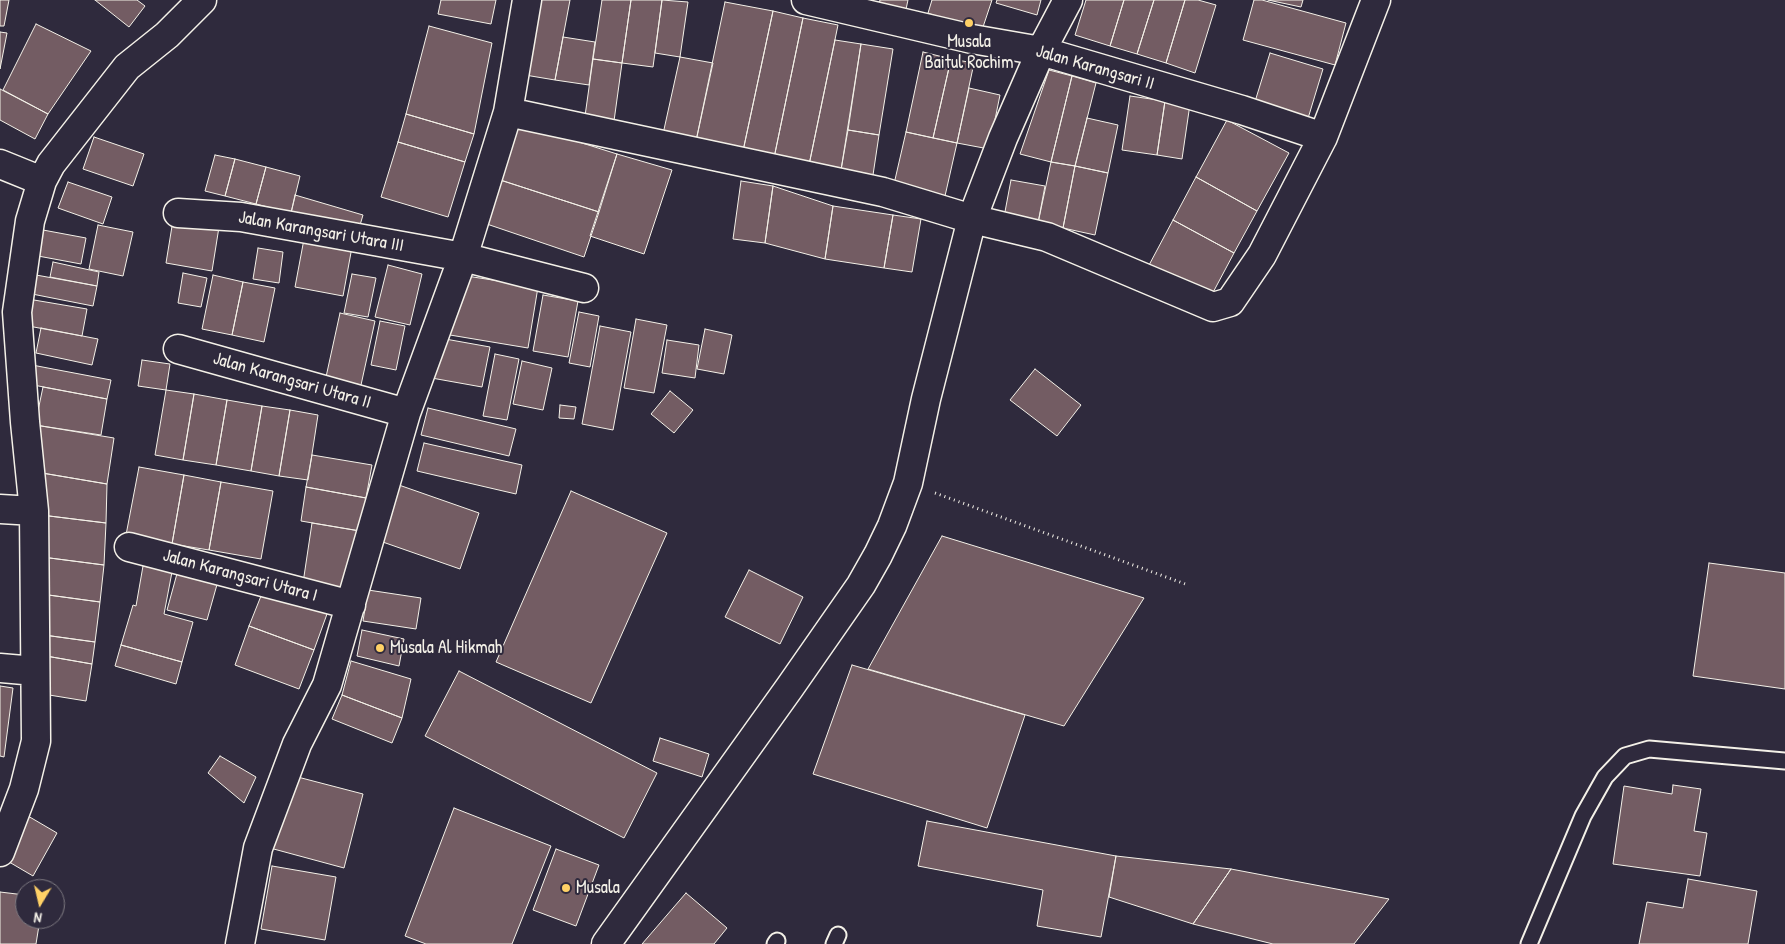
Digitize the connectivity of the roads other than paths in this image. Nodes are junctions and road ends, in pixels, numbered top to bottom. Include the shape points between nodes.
1 (202, 0) edge
2 (527, 0) edge
3 (806, 0) edge
4 (1068, 0) edge
5 (1376, 0) edge
6 (1042, 51) junction
7 (508, 112) junction
8 (1323, 138) junction
9 (0, 164) edge
10 (42, 181) junction
11 (178, 213) dead end
12 (972, 219) junction
13 (463, 257) junction
14 (584, 288) dead end
15 (8, 310) edge
16 (178, 349) dead end
17 (406, 413) junction
18 (0, 509) edge
19 (34, 511) junction
20 (129, 547) dead end
21 (351, 605) junction
22 (0, 668) edge
23 (35, 671) junction
24 (1785, 761) edge
25 (0, 852) edge
26 (240, 944) edge
27 (606, 944) edge
28 (1529, 944) edge

1 - 10 street via 167,35 127,67 50,164
2 - 7 street
3 - 6 street, Jalan Karangsari II via 972,39
4 - 6 street
5 - 8 street
6 - 8 street, Jalan Karangsari II via 1242,110
6 - 12 street via 1003,138
7 - 12 street via 883,192
7 - 13 street
8 - 12 street via 1262,254 1230,302 1213,307 1047,237
9 - 10 street
10 - 15 street
11 - 13 street, Jalan Karangsari Utara III via 241,217
12 - 27 street via 908,484 878,555 790,687
13 - 14 street, Jalan Karangsari Utara III
13 - 17 street
15 - 19 street
16 - 17 street, Jalan Karangsari Utara II
17 - 21 street
18 - 19 street
19 - 23 street
20 - 21 street, Jalan Karangsari Utara I
21 - 26 street via 327,685 297,744 258,848
22 - 23 street
23 - 25 street via 36,742 24,789
24 - 28 lane via 1649,749 1625,756 1604,777 1583,816

